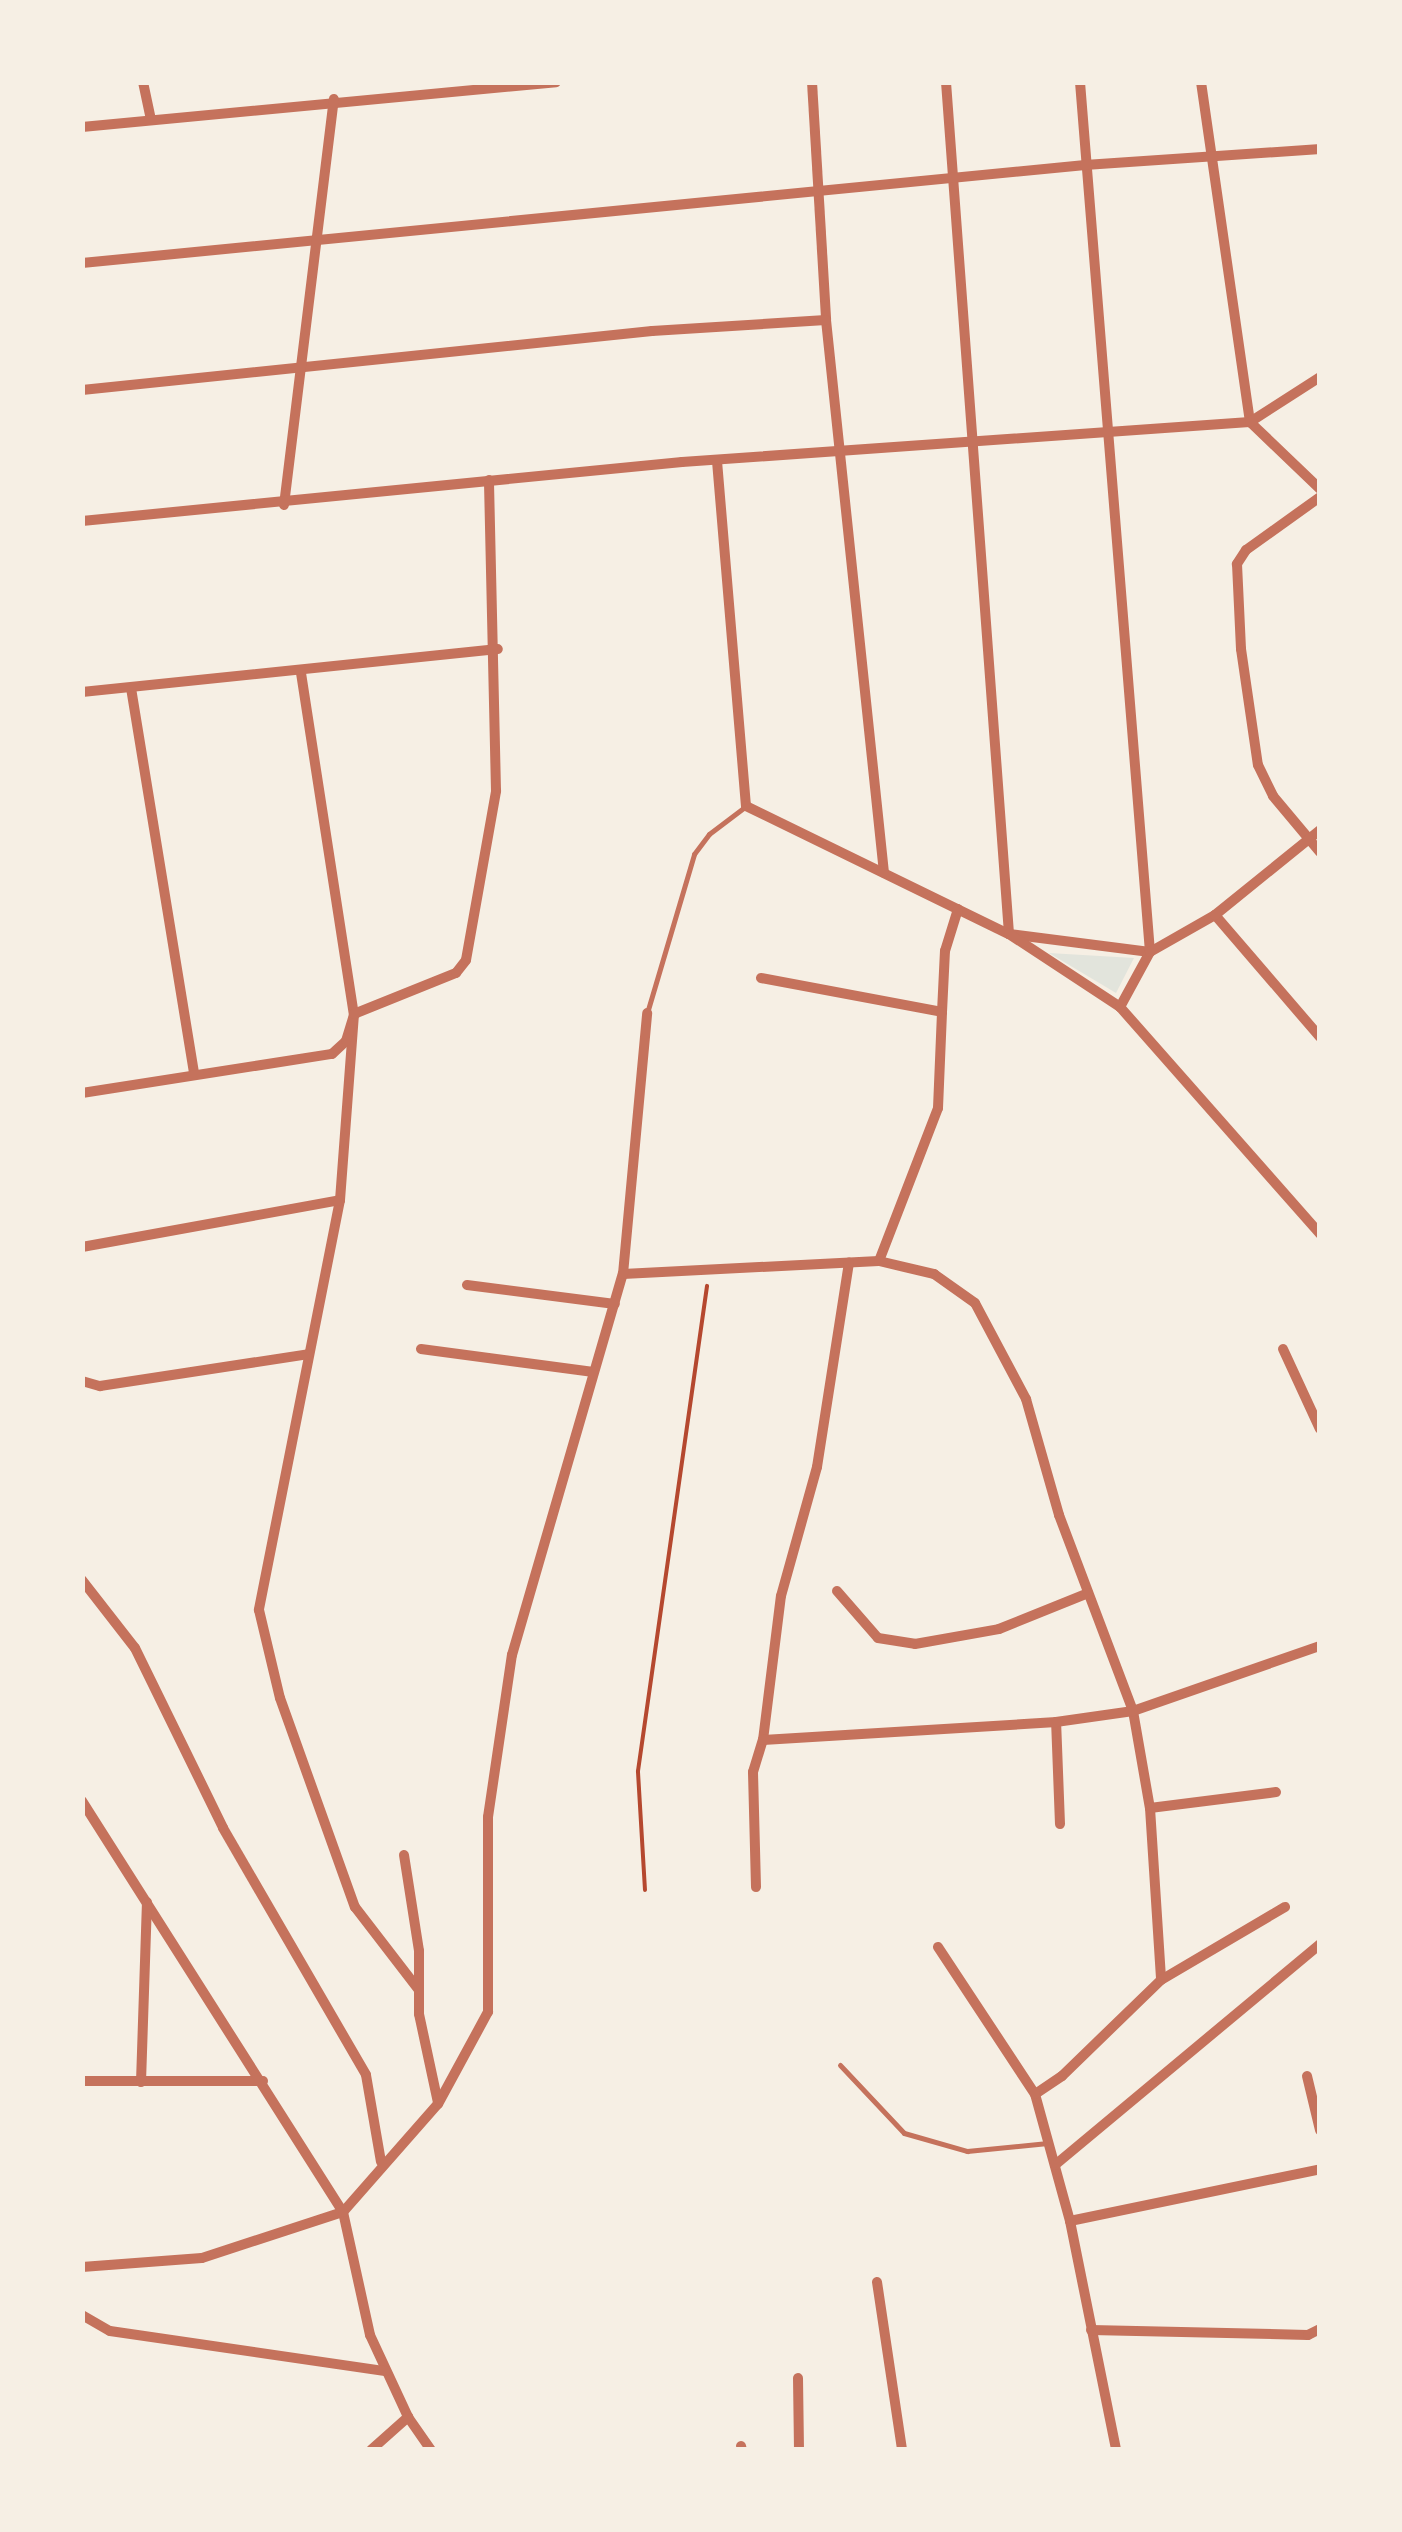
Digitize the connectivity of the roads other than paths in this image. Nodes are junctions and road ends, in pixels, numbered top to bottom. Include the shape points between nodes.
1 (144, 82) edge
2 (556, 82) edge
3 (812, 82) edge
4 (946, 82) edge
5 (1080, 82) edge
6 (1200, 82) edge
7 (334, 99) junction
8 (150, 119) junction
9 (82, 127) edge
10 (1320, 149) edge
11 (1210, 156) junction
12 (1086, 165) junction
13 (953, 179) junction
14 (818, 195) junction
15 (314, 239) junction
16 (82, 263) edge
17 (826, 320) junction
18 (303, 367) junction
19 (1320, 377) edge
20 (82, 390) edge
21 (1250, 422) junction
22 (1111, 431) junction
23 (975, 445) junction
24 (844, 453) junction
25 (717, 461) junction
26 (489, 480) junction
27 (1320, 489) edge
28 (1320, 497) edge
29 (284, 504) junction
30 (82, 521) edge
31 (498, 649) junction
32 (301, 673) junction
33 (132, 688) junction
34 (82, 692) edge
35 (746, 806) junction
36 (1320, 830) edge
37 (1307, 839) junction
38 (1320, 852) edge
39 (884, 873) junction
40 (958, 909) junction
41 (1215, 916) junction
42 (1010, 934) junction
43 (1150, 952) junction
44 (760, 978) dead end
45 (1120, 1008) junction
46 (942, 1012) junction
47 (647, 1013) joint
48 (354, 1014) junction
49 (1320, 1037) edge
50 (194, 1073) junction
51 (82, 1093) edge
52 (340, 1200) junction
53 (1320, 1234) edge
54 (82, 1247) edge
55 (880, 1260) junction
56 (849, 1262) junction
57 (623, 1274) junction
58 (467, 1286) dead end
59 (615, 1304) junction
60 (422, 1349) dead end
61 (1283, 1350) dead end
62 (309, 1354) junction
63 (592, 1372) junction
64 (82, 1381) edge
65 (1320, 1430) edge
66 (82, 1580) edge
67 (837, 1591) dead end
68 (1088, 1592) junction
69 (1320, 1646) edge
70 (1133, 1711) junction
71 (1056, 1722) junction
72 (763, 1740) junction
73 (1276, 1792) dead end
74 (82, 1801) edge
75 (1150, 1808) junction
76 (1060, 1824) dead end
77 (404, 1855) dead end
78 (756, 1887) dead end
79 (147, 1902) junction
80 (1285, 1908) dead end
81 (1320, 1944) edge
82 (938, 1947) dead end
83 (1162, 1980) junction
84 (419, 1990) junction
85 (840, 2064) dead end
86 (1307, 2076) dead end
87 (82, 2081) edge
88 (264, 2081) junction
89 (141, 2082) junction
90 (1035, 2094) junction
91 (438, 2104) junction
92 (1320, 2130) edge
93 (1048, 2143) junction
94 (381, 2162) junction
95 (1054, 2165) junction
96 (1320, 2169) edge
97 (343, 2212) junction
98 (1070, 2221) junction
99 (82, 2266) edge
100 (877, 2282) dead end
101 (82, 2315) edge
102 (1320, 2329) edge
103 (1092, 2330) junction
104 (385, 2371) junction
105 (798, 2378) dead end
106 (408, 2418) junction
107 (371, 2450) edge
108 (431, 2450) edge
109 (798, 2450) edge
110 (902, 2450) edge
111 (1116, 2450) edge

1 - 8 street
2 - 7 street
3 - 14 street
4 - 13 street
5 - 12 street
6 - 11 street
7 - 8 street
7 - 15 street
8 - 9 street
10 - 11 street
11 - 12 street
11 - 21 street
12 - 13 street
12 - 22 street
13 - 14 street
13 - 23 street
14 - 15 street
14 - 17 street
15 - 16 street
15 - 18 street
17 - 18 street
17 - 24 street
18 - 20 street
18 - 29 street
19 - 21 street
21 - 22 street
21 - 27 street
22 - 23 street
22 - 43 street
23 - 24 street
23 - 42 street
24 - 25 street
24 - 39 street
25 - 26 street
25 - 35 street
26 - 29 street
26 - 31 street
28 - 37 street via 1246,550 1237,564 1258,765 1272,796
29 - 30 street
31 - 32 street
31 - 48 street via 496,791 466,960 456,973
32 - 33 street
32 - 48 street
33 - 34 street
33 - 50 street
35 - 39 street
35 - 47 lane via 694,854
36 - 37 street
37 - 38 street
37 - 41 street
39 - 40 street
40 - 42 street
40 - 46 street via 945,951
41 - 43 street
41 - 49 street
42 - 43 street
42 - 45 street
43 - 45 street
44 - 46 street
45 - 53 street
46 - 55 street via 938,1108
47 - 57 street
48 - 50 street via 346,1040 332,1054
48 - 52 street
50 - 51 street
52 - 54 street
52 - 62 street
55 - 56 street
55 - 68 street via 934,1274 975,1303 1026,1399
56 - 57 street
56 - 72 street via 817,1468 782,1596
57 - 59 street
58 - 59 street
59 - 63 street
60 - 63 street
61 - 65 street
62 - 64 street via 100,1386
62 - 84 street via 258,1610 280,1698 355,1907
63 - 91 street via 512,1656 488,1817 488,2012
66 - 94 street via 134,1648 223,1828 366,2075
67 - 68 street via 878,1638 915,1644 1000,1630
68 - 70 street
69 - 70 street
70 - 71 street
70 - 75 street
71 - 72 street
71 - 76 street
72 - 78 street via 754,1772
73 - 75 street
74 - 79 street
75 - 83 street
77 - 84 street
79 - 88 street
79 - 89 street
80 - 83 street
81 - 95 street
82 - 90 street
83 - 90 street
84 - 91 street
85 - 93 lane via 904,2133 967,2151
86 - 92 street
87 - 89 street
88 - 89 street
88 - 97 street
90 - 93 street
91 - 94 street
93 - 95 street
94 - 97 street
95 - 98 street
96 - 98 street
97 - 99 street via 202,2258
97 - 104 street via 370,2335
98 - 103 street
100 - 110 street
101 - 104 street via 110,2331
102 - 103 street via 1308,2336
103 - 111 street
104 - 106 street
105 - 109 street
106 - 107 street
106 - 108 street

